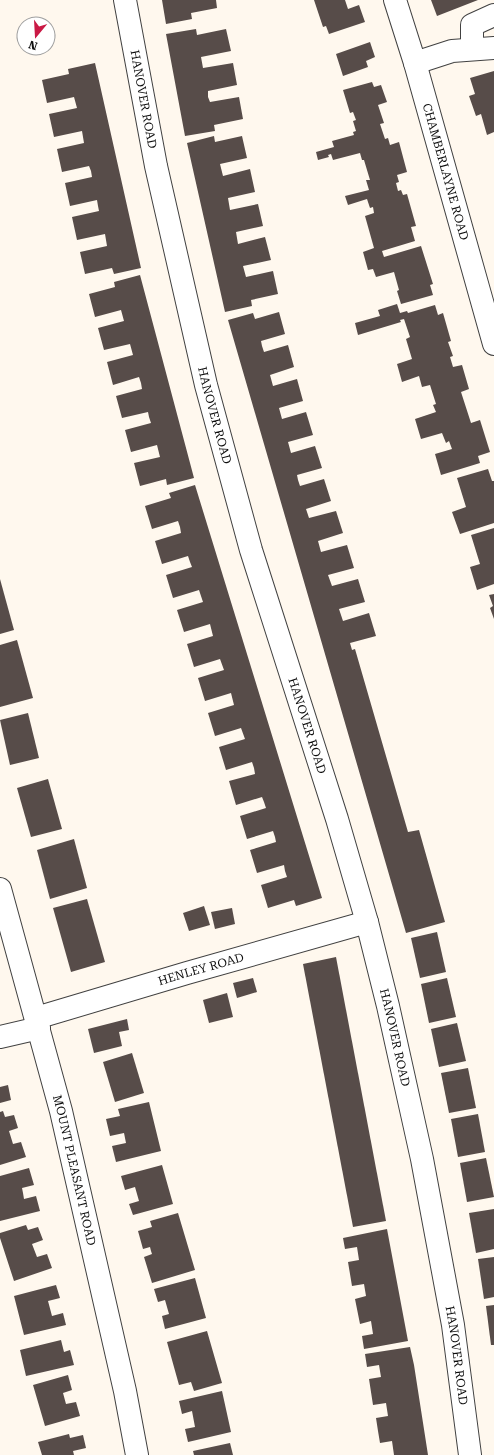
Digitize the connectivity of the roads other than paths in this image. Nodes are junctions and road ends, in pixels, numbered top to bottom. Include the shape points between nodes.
1 (125, 0) edge
2 (395, 0) edge
3 (494, 15) edge
4 (494, 48) edge
5 (472, 49) junction
6 (415, 63) junction
7 (494, 344) edge
8 (0, 888) edge
9 (367, 922) junction
10 (38, 1023) junction
11 (0, 1037) edge
12 (137, 1455) edge
13 (470, 1455) edge

1 - 9 street, HANOVER ROAD via 156,166 206,385 251,550 337,819
2 - 6 street, CHAMBERLAYNE ROAD
3 - 5 street via 472,25
4 - 5 street
5 - 6 street via 452,51
6 - 7 street, CHAMBERLAYNE ROAD
8 - 10 street, MOUNT PLEASANT ROAD
9 - 10 street, HENLEY ROAD via 187,973
9 - 13 street, HANOVER ROAD via 422,1159 453,1325
10 - 11 street, HENLEY ROAD
10 - 12 street, MOUNT PLEASANT ROAD via 62,1111 95,1254

